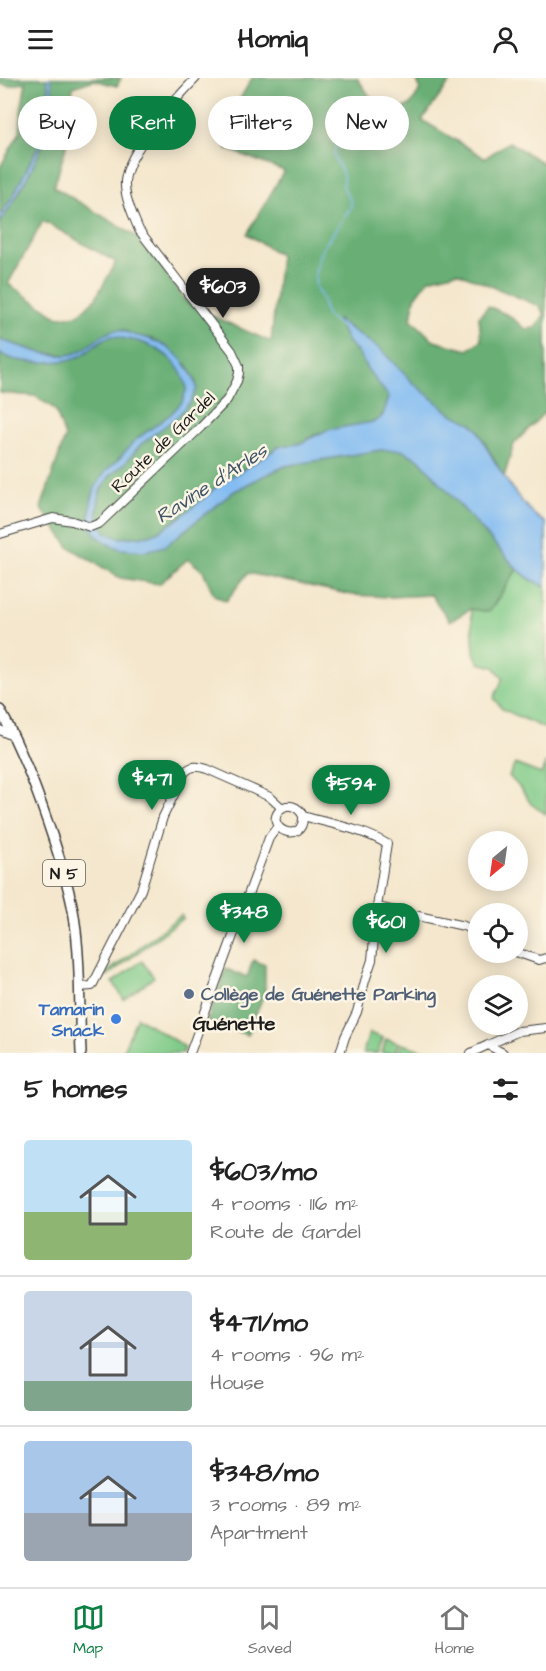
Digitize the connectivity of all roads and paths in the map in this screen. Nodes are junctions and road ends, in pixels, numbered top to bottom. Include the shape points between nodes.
1 (196, 78) edge
2 (0, 534) edge
3 (0, 710) edge
4 (0, 730) edge
5 (15, 738) junction
6 (282, 808) junction
7 (303, 816) junction
8 (278, 826) junction
9 (377, 907) junction
10 (468, 928) edge
11 (528, 956) edge
12 (546, 958) edge
13 (80, 987) junction
14 (546, 1028) edge
15 (488, 1045) junction
16 (81, 1053) edge
17 (190, 1053) edge
18 (340, 1053) edge
19 (471, 1053) edge
20 (503, 1053) edge

1 - 2 street, Route de Gardel via 135,153 125,181 139,230 232,351 239,366 237,381 227,400 201,427 100,523 90,527 53,518
3 - 5 main road, N 5
4 - 5 street
5 - 13 main road, N 5 via 68,887
6 - 7 street via 294,806
6 - 8 street via 276,820
6 - 13 street via 270,796 207,769 190,767 164,817 141,890 92,986
7 - 8 street via 296,831 284,831
7 - 9 street via 387,844
8 - 17 street via 269,838
9 - 10 street
9 - 18 street via 372,960
11 - 12 street
13 - 16 main road, N 5
14 - 15 street via 519,1031
15 - 19 street
15 - 20 street

